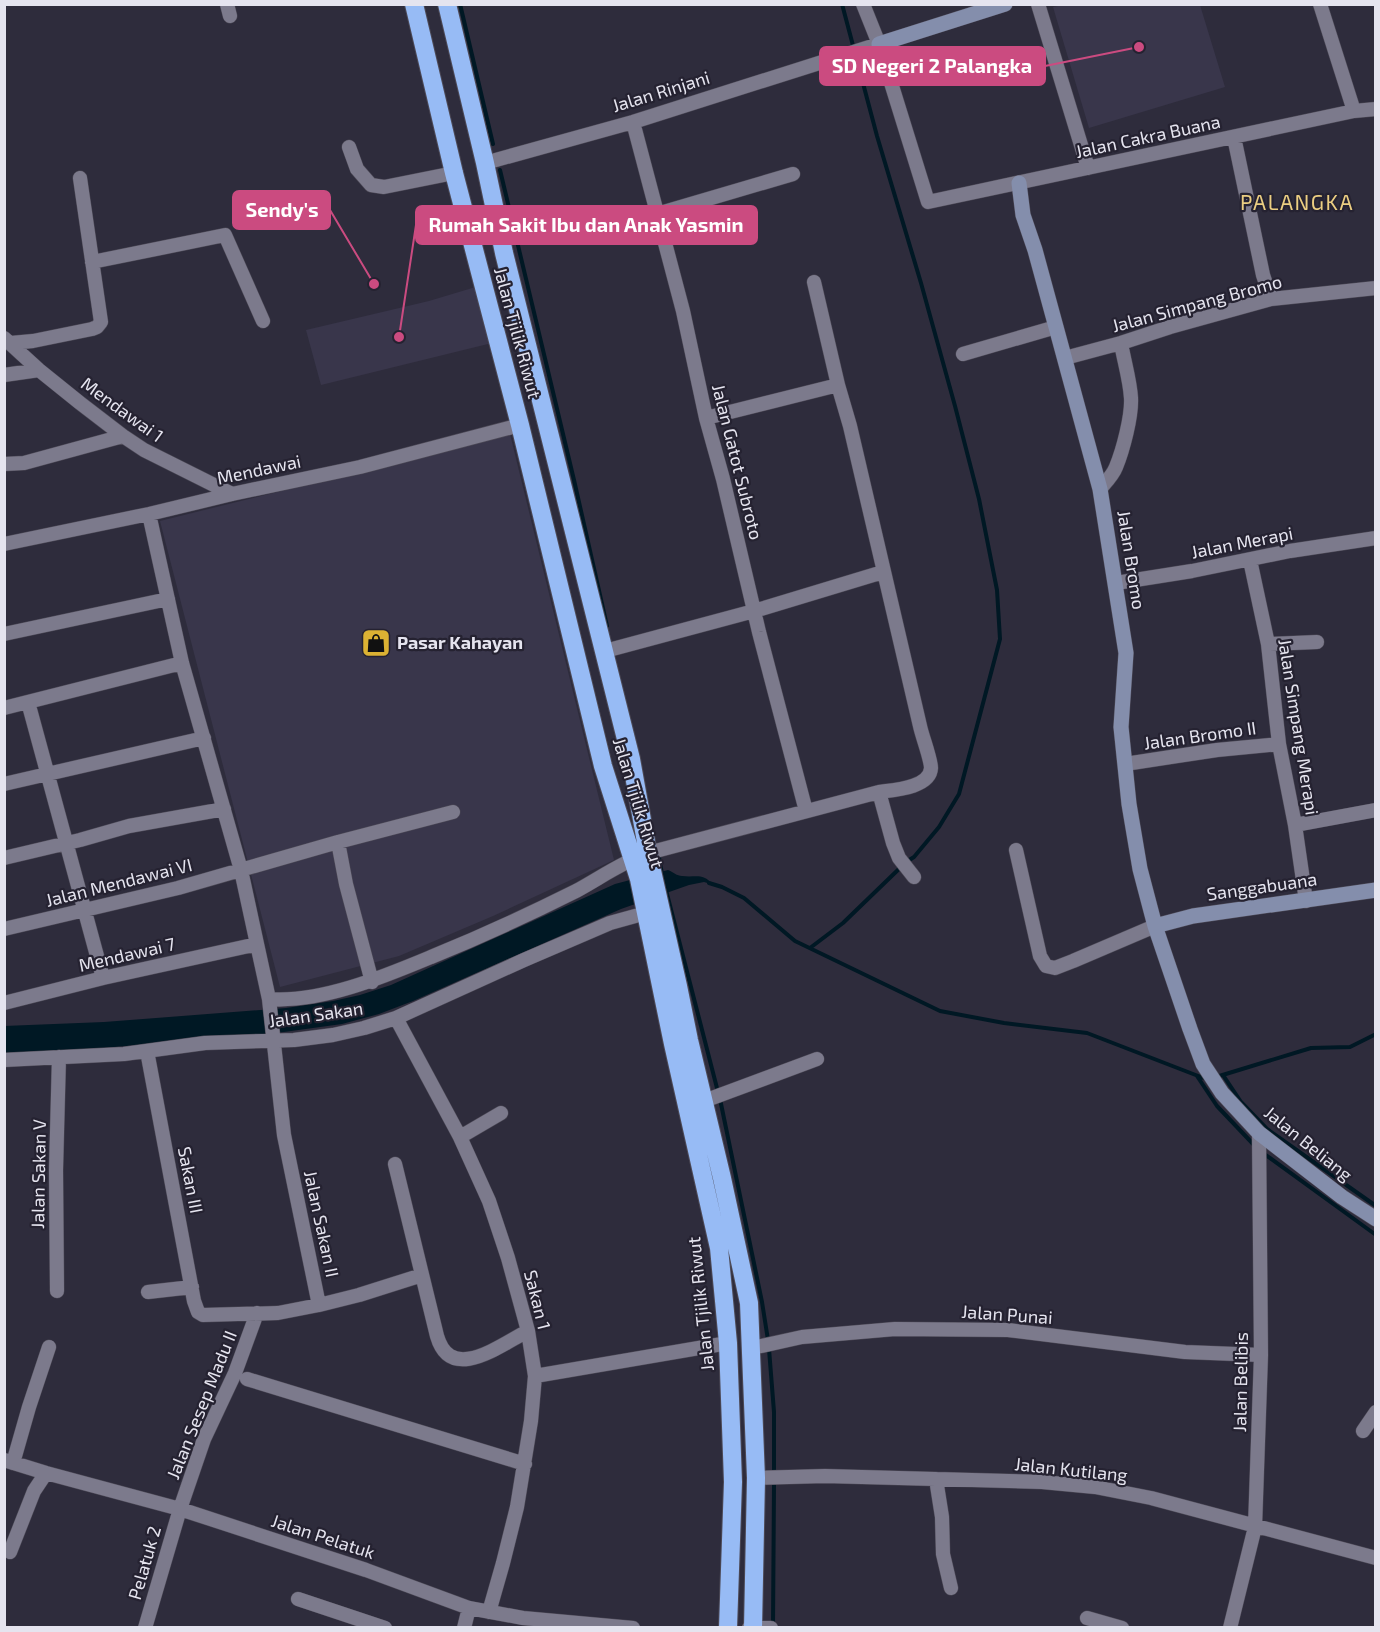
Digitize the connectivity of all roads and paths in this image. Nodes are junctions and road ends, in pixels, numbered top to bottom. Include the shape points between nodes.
1 (414, 4) edge
2 (447, 4) edge
3 (862, 4) edge
4 (1005, 4) edge
5 (1038, 4) edge
6 (1320, 4) edge
7 (879, 44) junction
8 (1375, 110) edge
9 (1354, 111) junction
10 (633, 122) junction
11 (1234, 138) junction
12 (349, 147) dead end
13 (485, 163) junction
14 (1088, 168) junction
15 (454, 173) junction
16 (793, 174) dead end
17 (80, 178) dead end
18 (1019, 183) junction
19 (657, 214) junction
20 (92, 262) junction
21 (814, 282) dead end
22 (1376, 288) edge
23 (1271, 299) junction
24 (263, 321) dead end
25 (1056, 327) junction
26 (8, 340) edge
27 (1121, 344) junction
28 (963, 354) dead end
29 (1065, 358) junction
30 (39, 370) junction
31 (4, 375) edge
32 (838, 385) junction
33 (706, 418) junction
34 (520, 425) junction
35 (123, 436) junction
36 (4, 464) edge
37 (1100, 489) junction
38 (232, 494) junction
39 (149, 514) junction
40 (1376, 538) edge
41 (4, 544) edge
42 (1250, 560) junction
43 (883, 572) junction
44 (1116, 583) junction
45 (168, 599) junction
46 (754, 610) junction
47 (4, 634) edge
48 (1317, 642) dead end
49 (1268, 644) junction
50 (604, 651) junction
51 (182, 663) junction
52 (28, 702) junction
53 (4, 708) edge
54 (204, 738) junction
55 (1279, 744) junction
56 (1125, 764) junction
57 (48, 774) junction
58 (4, 784) edge
59 (879, 792) junction
60 (224, 809) junction
61 (1376, 810) edge
62 (806, 811) junction
63 (453, 812) dead end
64 (1294, 825) junction
65 (338, 842) junction
66 (67, 843) junction
67 (1016, 850) dead end
68 (640, 855) junction
69 (4, 858) edge
70 (907, 868) dead end
71 (241, 870) junction
72 (1376, 891) edge
73 (1306, 901) junction
74 (649, 903) junction
75 (85, 910) junction
76 (1155, 926) junction
77 (4, 929) edge
78 (257, 944) junction
79 (103, 978) junction
80 (372, 982) junction
81 (4, 1003) edge
82 (269, 1004) junction
83 (396, 1018) junction
84 (274, 1037) junction
85 (681, 1042) junction
86 (147, 1051) junction
87 (59, 1057) junction
88 (817, 1059) dead end
89 (4, 1060) edge
90 (1222, 1093) joint
91 (704, 1101) junction
92 (501, 1113) dead end
93 (1259, 1134) junction
94 (460, 1137) junction
95 (395, 1164) dead end
96 (1376, 1219) edge
97 (422, 1275) junction
98 (192, 1287) junction
99 (57, 1291) dead end
100 (148, 1292) dead end
101 (319, 1305) junction
102 (257, 1313) junction
103 (201, 1314) joint
104 (528, 1331) junction
105 (728, 1343) junction
106 (49, 1347) dead end
107 (752, 1348) junction
108 (1261, 1355) junction
109 (535, 1376) junction
110 (247, 1379) dead end
111 (1376, 1412) edge
112 (1363, 1431) dead end
113 (9, 1461) edge
114 (525, 1464) junction
115 (46, 1473) junction
116 (756, 1478) junction
117 (936, 1479) junction
118 (180, 1509) junction
119 (1255, 1527) junction
120 (10, 1552) dead end
121 (1376, 1558) edge
122 (951, 1588) dead end
123 (298, 1599) dead end
124 (469, 1608) junction
125 (489, 1612) junction
126 (1086, 1618) dead end
127 (756, 1627) edge
128 (145, 1628) edge
129 (385, 1628) edge
130 (464, 1628) edge
131 (633, 1628) edge
132 (728, 1628) edge
133 (1122, 1628) edge
134 (1230, 1628) edge

1 - 15 highway, Jalan Tjilik Riwut
2 - 13 highway, Jalan Tjilik Riwut
3 - 7 street
4 - 7 street
5 - 14 street
6 - 9 street
7 - 10 street, Jalan Rinjani
7 - 18 street, Jalan Cakra Buana via 928,202
8 - 9 street, Jalan Cakra Buana
9 - 11 street, Jalan Cakra Buana
10 - 13 street, Jalan Rinjani
10 - 19 street, Jalan Gatot Subroto
11 - 14 street, Jalan Cakra Buana
11 - 23 street
12 - 15 street via 357,169 371,185 384,187
13 - 50 highway, Jalan Tjilik Riwut
14 - 18 street, Jalan Cakra Buana
15 - 34 highway, Jalan Tjilik Riwut
16 - 19 street
17 - 20 street
18 - 25 street, Jalan Bromo via 1023,215
19 - 33 street, Jalan Gatot Subroto
20 - 24 street via 225,236
20 - 26 street via 100,324 33,341
21 - 32 street
22 - 23 street, Jalan Simpang Bromo
23 - 27 street, Jalan Simpang Bromo
25 - 28 street
25 - 29 street, Jalan Bromo
26 - 30 street, Mendawai 1
27 - 29 street, Jalan Simpang Bromo
27 - 37 street via 1130,410 1116,468
29 - 37 street, Jalan Bromo
30 - 31 street
30 - 35 street, Mendawai 1
32 - 33 street
32 - 43 street
33 - 46 street, Jalan Gatot Subroto
34 - 38 street, Mendawai via 360,467
34 - 68 highway, Jalan Tjilik Riwut via 603,766
35 - 36 street via 24,463
35 - 38 street, Mendawai 1
37 - 44 street, Jalan Bromo
38 - 39 street, Mendawai
39 - 41 street, Mendawai
39 - 45 street, Jalan Sakan II
40 - 42 street, Jalan Merapi
42 - 44 street, Jalan Merapi
42 - 49 street, Jalan Simpang Merapi
43 - 46 street
43 - 59 street via 931,767 927,777 917,784
44 - 56 street, Jalan Bromo via 1126,653 1121,727
45 - 47 street
45 - 51 street, Jalan Sakan II
46 - 50 street
46 - 62 street, Jalan Gatot Subroto
48 - 49 street
49 - 55 street, Jalan Simpang Merapi
50 - 68 highway, Jalan Tjilik Riwut via 631,759
51 - 52 street
51 - 54 street, Jalan Sakan II
52 - 53 street
52 - 57 street
54 - 57 street
54 - 60 street, Jalan Sakan II
55 - 56 street, Jalan Bromo II
55 - 64 street, Jalan Simpang Merapi
56 - 76 street, Jalan Bromo via 1140,869
57 - 58 street
57 - 66 street
59 - 62 street
59 - 70 street via 893,843
60 - 66 street via 129,826
60 - 71 street, Jalan Sakan II
61 - 64 street
62 - 68 street
63 - 65 street, Jalan Mendawai VI
64 - 73 street, Jalan Simpang Merapi
65 - 71 street, Jalan Mendawai VI
65 - 80 street
66 - 69 street
66 - 75 street
67 - 76 street via 1040,956 1046,966 1055,968 1073,962
68 - 74 highway, Jalan Tjilik Riwut
68 - 80 street via 495,930
71 - 75 street, Jalan Mendawai VI
71 - 78 street, Jalan Sakan II
72 - 73 street, Sanggabuana
73 - 76 street, Sanggabuana via 1193,916
74 - 83 street, Jalan Sakan
74 - 85 highway, Jalan Tjilik Riwut via 678,986
75 - 77 street, Jalan Mendawai VI
75 - 79 street
76 - 90 street, Jalan Bromo via 1203,1064
78 - 79 street, Mendawai 7
78 - 82 street, Jalan Sakan II
79 - 81 street, Mendawai 7
80 - 82 street
82 - 84 street, Jalan Sakan II
83 - 84 street, Jalan Sakan via 333,1035
83 - 94 street, Sakan 1
84 - 86 street, Jalan Sakan
84 - 101 street, Jalan Sakan II via 284,1134
85 - 91 highway, Jalan Tjilik Riwut
85 - 105 highway, Jalan Tjilik Riwut via 719,1248
86 - 87 street, Jalan Sakan
86 - 98 street, Sakan III
87 - 89 street, Jalan Sakan
87 - 99 street, Jalan Sakan V
88 - 91 street
90 - 93 street, Jalan Beliang
91 - 107 highway, Jalan Tjilik Riwut via 749,1303
92 - 94 street
93 - 96 street, Jalan Beliang
93 - 108 street, Jalan Belibis
94 - 104 street, Sakan 1 via 489,1201
95 - 97 street
97 - 101 street
97 - 104 street via 439,1344 449,1356 468,1360
98 - 100 street
98 - 103 street, Sakan III
101 - 102 street, Jalan Sakan II
102 - 103 street, Jalan Sakan II
102 - 118 street, Jalan Sesep Madu II via 204,1439
104 - 109 street, Sakan 1
105 - 109 street
105 - 132 highway, Jalan Tjilik Riwut via 733,1482
106 - 113 street
107 - 108 street, Jalan Punai via 802,1338 895,1329 1008,1330 1185,1352
107 - 116 highway, Jalan Tjilik Riwut
108 - 119 street, Jalan Belibis
109 - 114 street, Sakan 1
110 - 114 street
111 - 112 street
113 - 115 street, Jalan Pelatuk
114 - 125 street, Sakan 1
115 - 118 street, Jalan Pelatuk
115 - 120 street via 31,1497
116 - 117 street, Jalan Kutilang
116 - 127 highway, Jalan Tjilik Riwut
117 - 119 street, Jalan Kutilang via 1095,1487
117 - 122 street via 943,1554
118 - 124 street, Jalan Pelatuk
118 - 128 street, Pelatuk 2
119 - 121 street, Jalan Kutilang
119 - 134 street, Jalan Belibis
123 - 129 street
124 - 125 street, Jalan Pelatuk
124 - 130 street
125 - 131 street, Jalan Pelatuk
126 - 133 street

